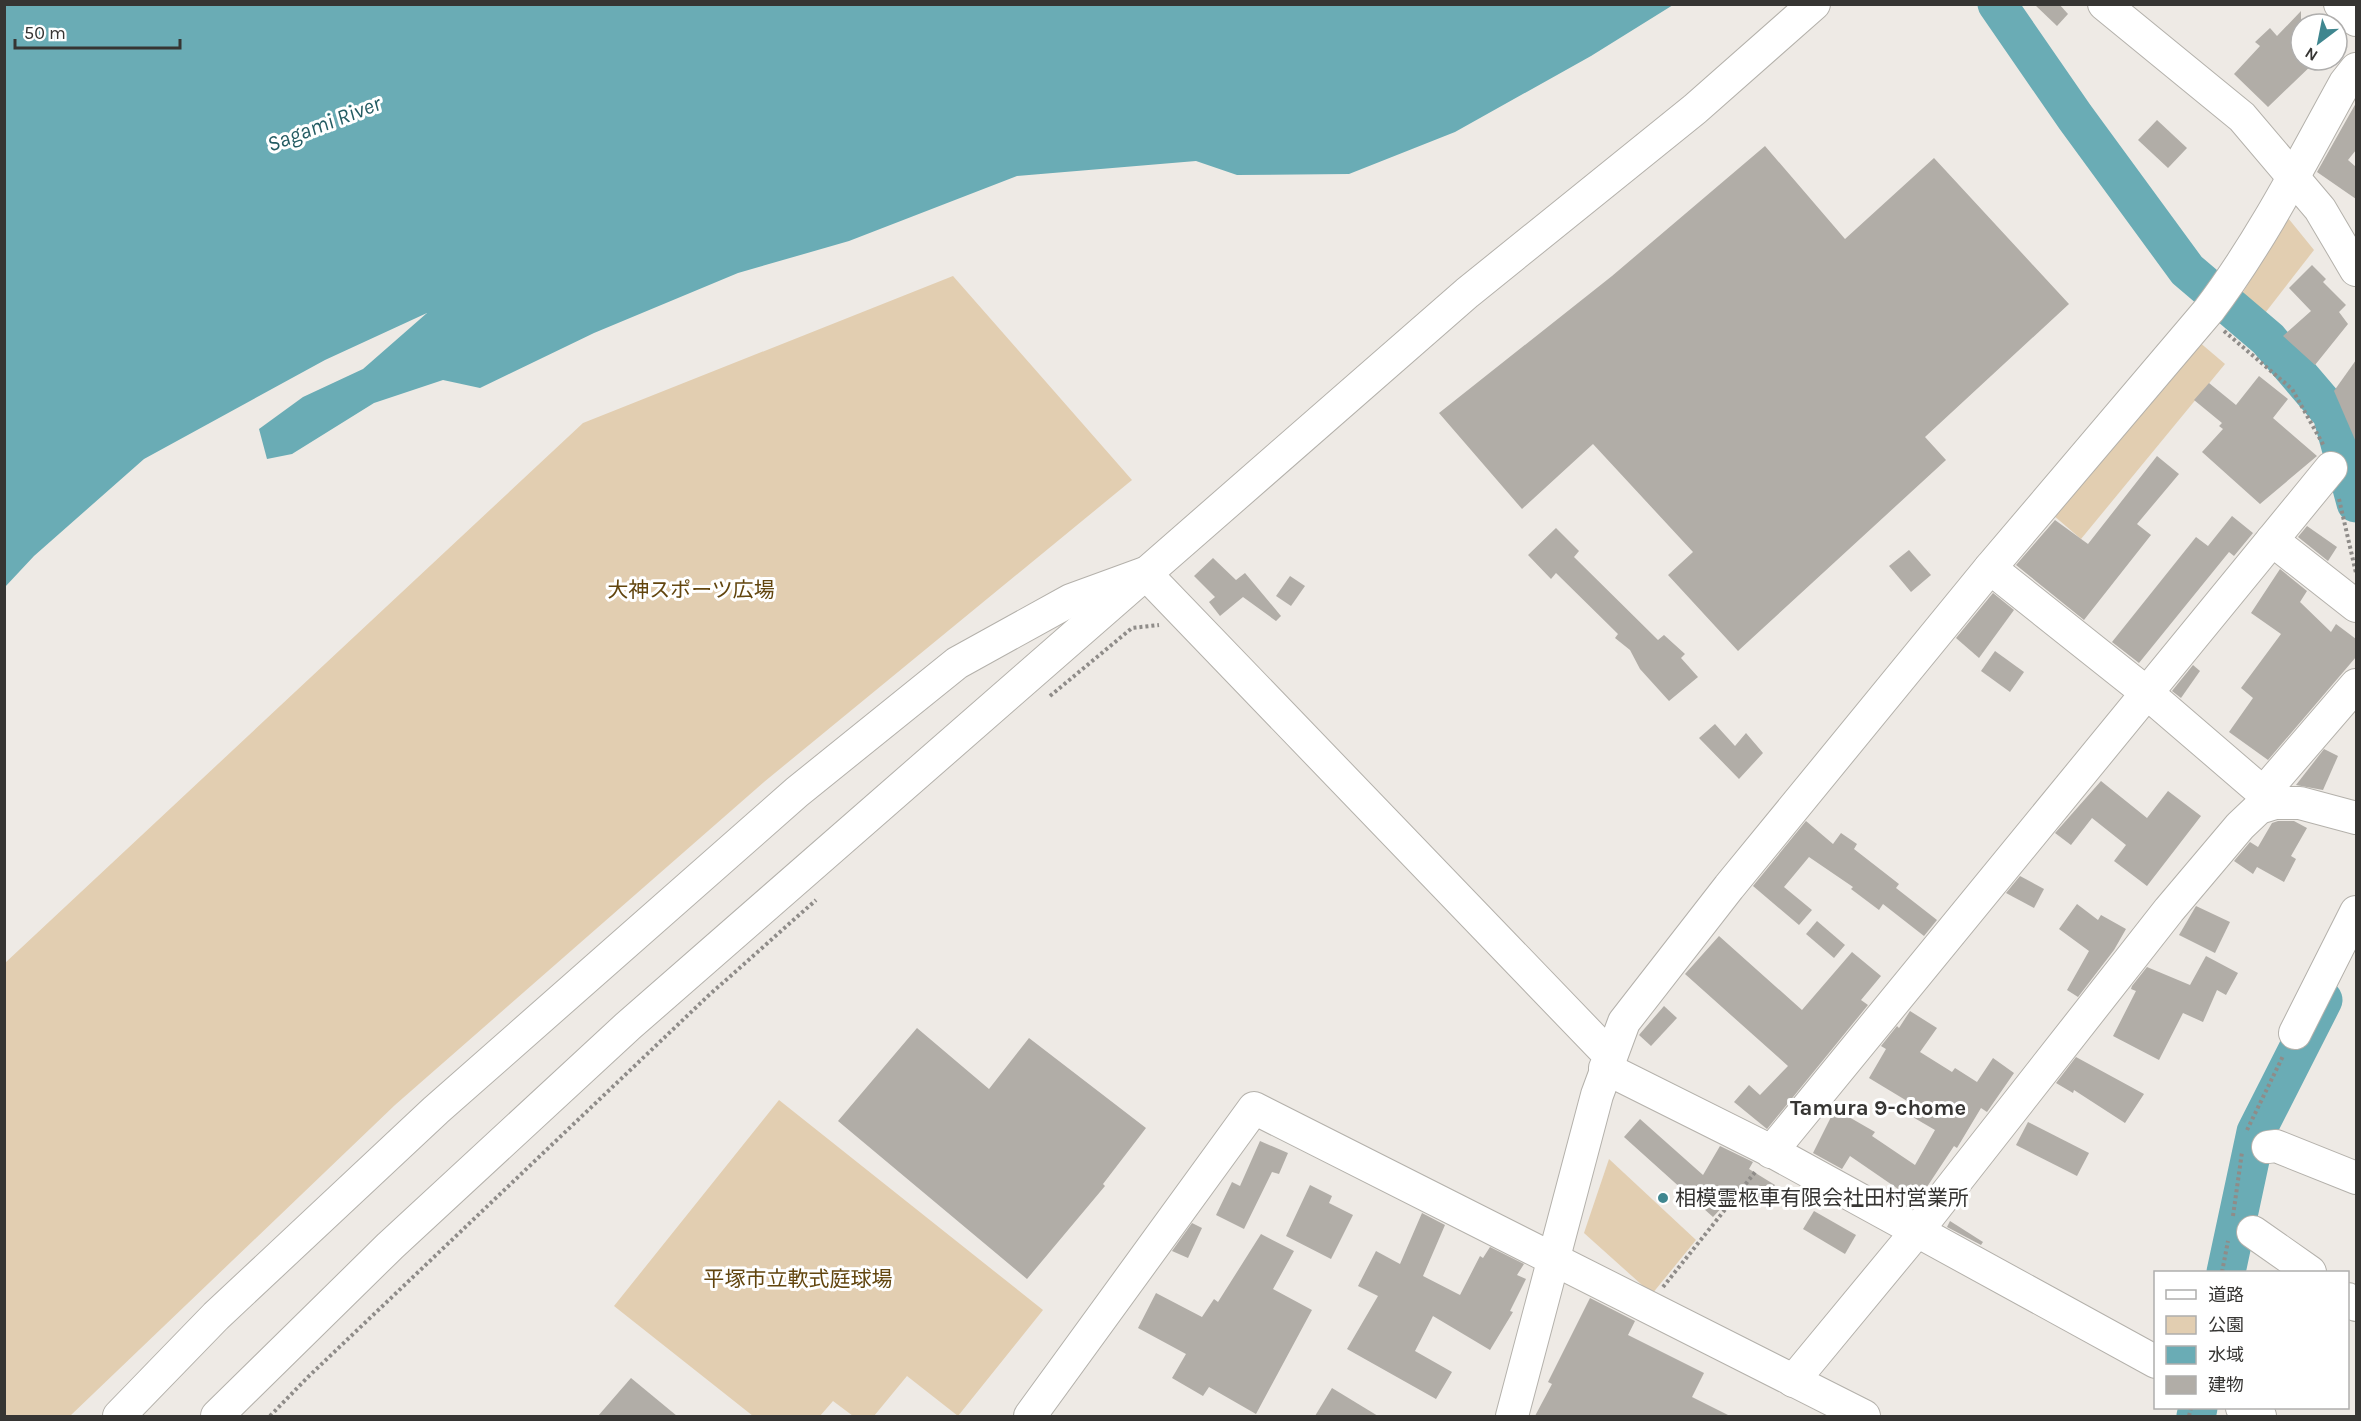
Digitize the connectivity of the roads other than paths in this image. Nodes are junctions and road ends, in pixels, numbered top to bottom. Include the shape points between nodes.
1 (1814, 4) edge
2 (2104, 4) edge
3 (2340, 4) edge
4 (2356, 20) edge
5 (2356, 69) edge
6 (2293, 177) junction
7 (2356, 270) edge
8 (2331, 468) road end
9 (2272, 540) junction
10 (1990, 568) junction
11 (1145, 573) junction
12 (2356, 606) edge
13 (2356, 685) edge
14 (2147, 693) junction
15 (2269, 798) junction
16 (2356, 818) edge
17 (2356, 912) edge
18 (2295, 1033) dead end
19 (1607, 1062) junction
20 (2268, 1147) dead end
21 (1771, 1152) junction
22 (2356, 1178) edge
23 (1917, 1231) junction
24 (2253, 1232) dead end
25 (1552, 1257) junction
26 (2309, 1271) edge
27 (2154, 1361) edge
28 (1793, 1381) junction
29 (2246, 1409) edge
30 (119, 1416) edge
31 (217, 1416) edge
32 (1030, 1416) edge
33 (1512, 1416) edge
34 (1864, 1416) edge
35 (2260, 1416) edge

1 - 11 street via 1695,109 1467,293
2 - 6 street via 2242,117
3 - 4 street
5 - 6 street
6 - 7 street via 2320,209
6 - 10 street via 2213,305
8 - 9 street
9 - 12 street
9 - 14 street
10 - 14 street
10 - 19 street via 1624,1022
11 - 19 street
11 - 30 street via 1071,600 957,663 797,792 428,1118 216,1316
11 - 31 street via 510,1133
13 - 15 street
14 - 15 street
14 - 21 street
15 - 16 street
15 - 23 street via 2169,909
17 - 18 street
19 - 21 street
19 - 25 street
20 - 22 street via 2276,1146
21 - 23 street
23 - 27 street
23 - 28 street
24 - 26 street
25 - 28 street
25 - 32 street via 1254,1108
25 - 33 street
28 - 34 street
29 - 35 street

